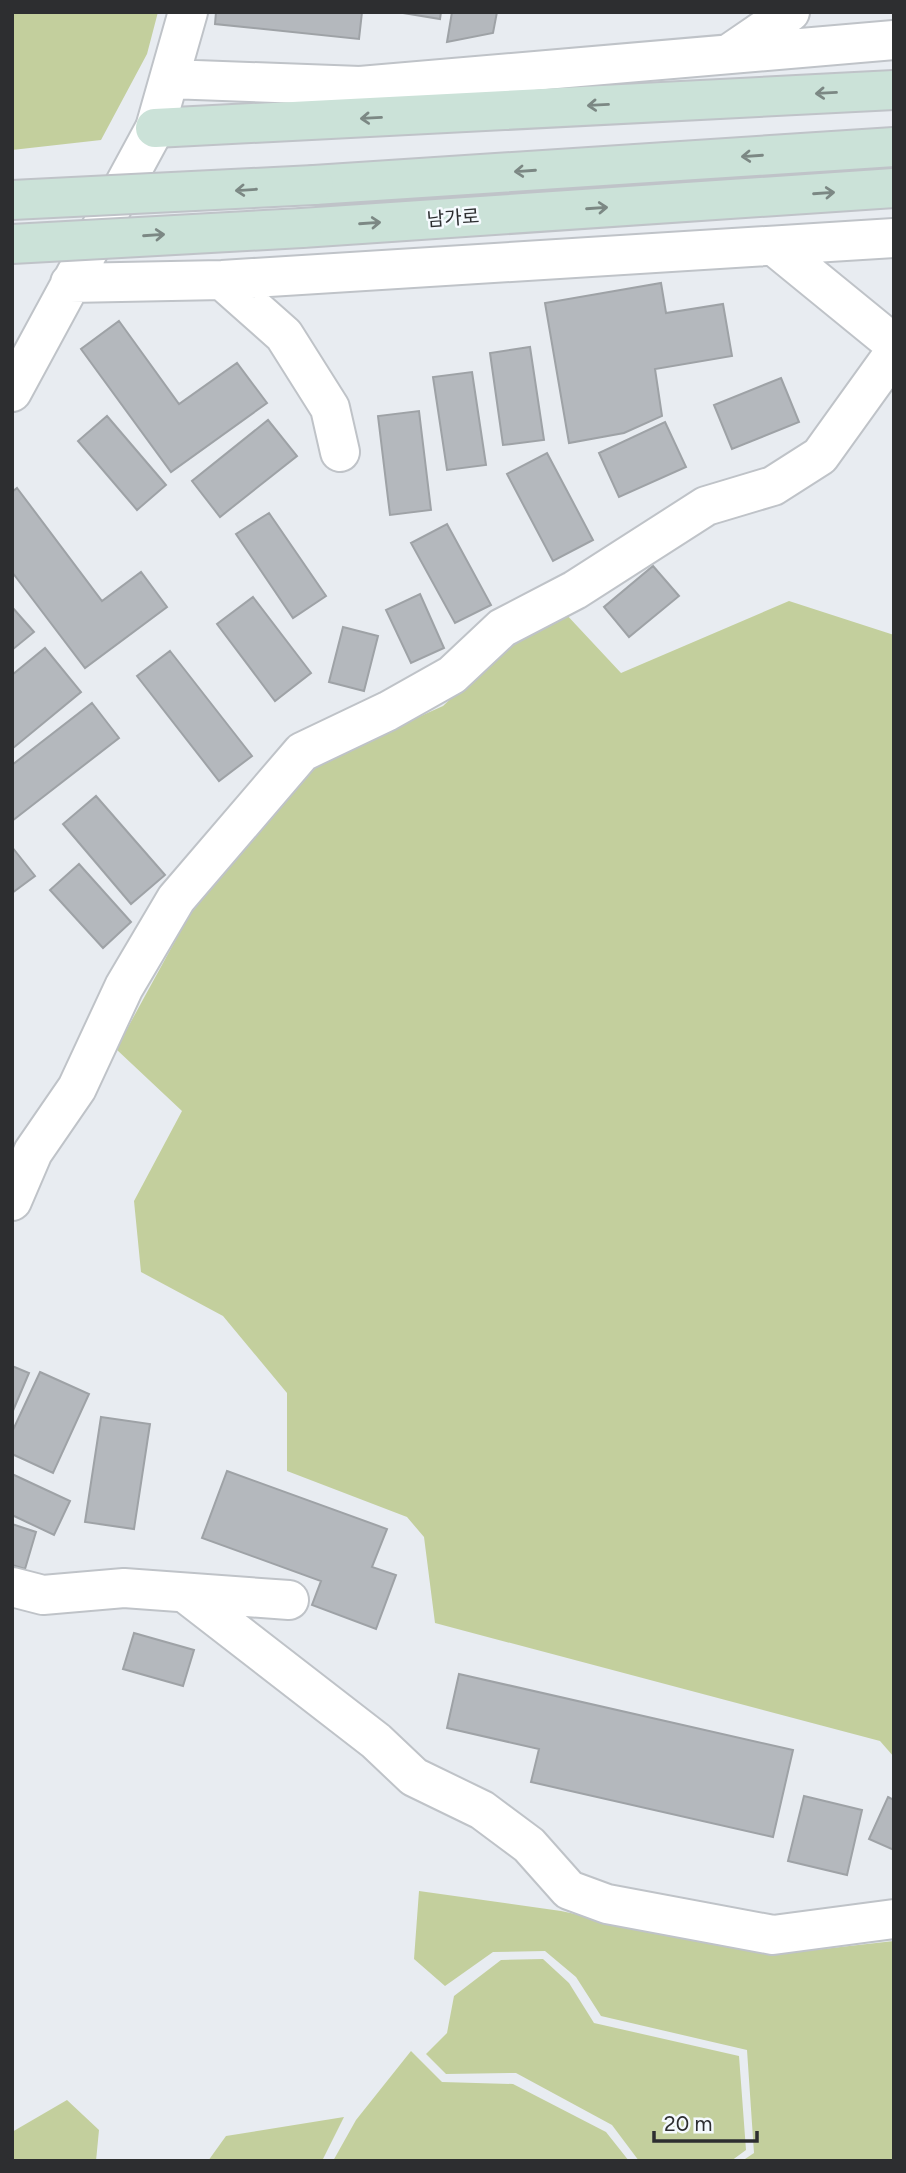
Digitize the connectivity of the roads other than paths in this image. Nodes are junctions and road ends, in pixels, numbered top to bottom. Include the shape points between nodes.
1 (188, 12) edge
2 (790, 12) edge
3 (894, 40) edge
4 (729, 54) junction
5 (169, 79) junction
6 (894, 90) edge
7 (155, 128) junction
8 (894, 147) edge
9 (894, 188) edge
10 (12, 200) edge
11 (894, 238) edge
12 (12, 244) edge
13 (774, 246) junction
14 (222, 280) junction
15 (70, 283) junction
16 (894, 344) edge
17 (894, 353) edge
18 (12, 392) edge
19 (341, 452) dead end
20 (12, 1201) edge
21 (12, 1587) edge
22 (185, 1593) junction
23 (289, 1600) dead end
24 (894, 1919) edge

1 - 5 street
2 - 4 street
3 - 4 street
4 - 5 street via 360,86
5 - 7 street
6 -> 7 main road
7 - 15 street
8 -> 10 main road, bridge
12 -> 9 main road, 남가로, bridge
11 - 13 street
13 - 14 street
13 - 16 street
14 - 15 street
14 - 19 street via 284,335 330,408
15 - 18 street
17 - 20 street via 820,456 773,486 706,506 575,590 502,628 452,675 302,752 176,899 124,987 78,1088 33,1152
21 - 22 street via 43,1595 124,1588
22 - 23 street
22 - 24 street via 376,1741 414,1777 482,1810 529,1845 569,1890 607,1904 773,1935

